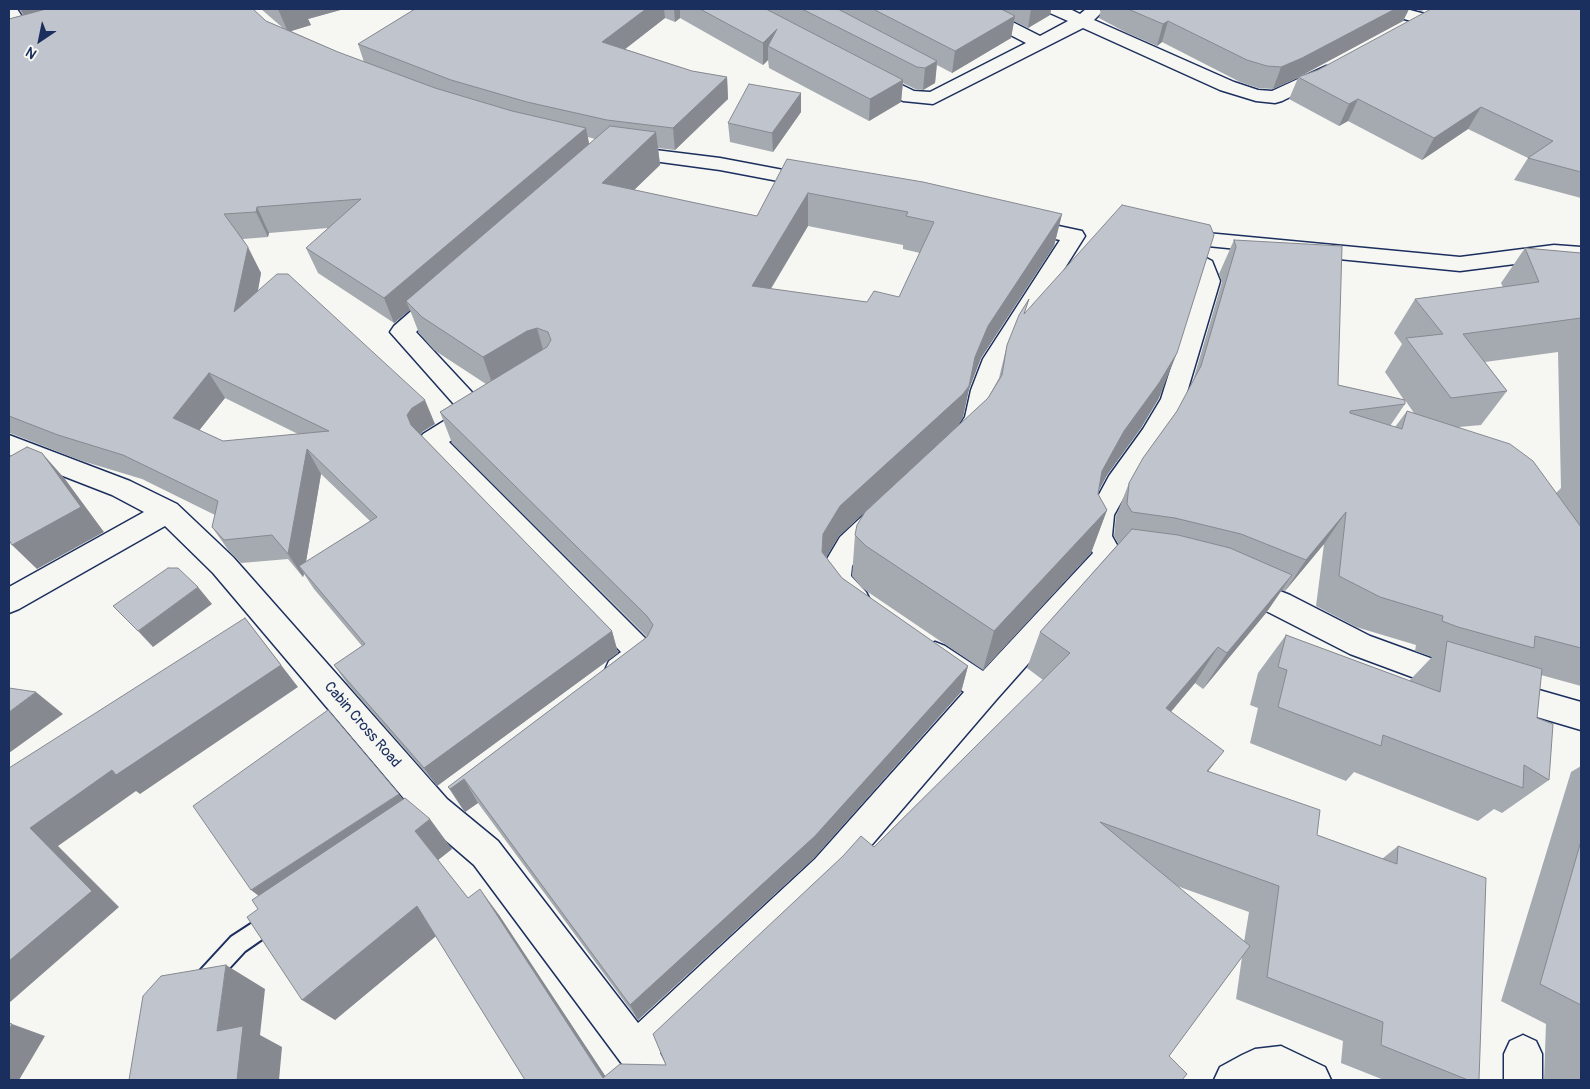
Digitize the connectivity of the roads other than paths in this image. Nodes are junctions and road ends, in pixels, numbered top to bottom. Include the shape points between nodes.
1 (974, 9) edge
2 (1056, 9) edge
3 (1098, 9) edge
4 (1387, 9) edge
5 (9, 10) edge
6 (1082, 20) junction
7 (1397, 33) edge
8 (26, 36) edge
9 (1040, 43) junction
10 (1344, 62) edge
11 (858, 69) edge
12 (942, 77) dead end
13 (959, 86) junction
14 (605, 152) edge
15 (843, 187) edge
16 (996, 219) edge
17 (1581, 254) edge
18 (454, 286) edge
19 (502, 397) edge
20 (476, 412) junction
21 (9, 445) edge
22 (944, 458) edge
23 (901, 498) edge
24 (167, 512) junction
25 (1108, 555) junction
26 (1168, 564) edge
27 (1213, 575) edge
28 (9, 601) edge
29 (875, 613) edge
30 (914, 640) edge
31 (602, 684) edge
32 (985, 690) junction
33 (1581, 716) edge
34 (294, 906) edge
35 (193, 993) edge
36 (636, 1050) junction
37 (654, 1080) edge
38 (1233, 1080) edge
39 (1312, 1080) edge

1 - 9 street
2 - 6 street
3 - 6 street
4 - 7 street via 1429,16
5 - 8 street
6 - 9 street
6 - 10 street via 1227,86 1256,95 1275,96
9 - 13 street
11 - 13 street via 910,97 933,98
12 - 13 street
14 - 15 street via 720,164
16 - 22 street via 1084,237 995,359 983,390 977,419 968,434
17 - 25 street via 1554,252 1460,264 1173,237 1154,247 1186,256 1204,266 1209,281 1173,399 1101,515 1098,537
18 - 20 street via 402,332
19 - 20 street
20 - 31 street via 432,441 642,654
21 - 24 street, Cabin Cross Road via 121,488
23 - 29 street via 850,545 838,564 836,580 851,597
24 - 28 street
24 - 36 street, Cabin Cross Road via 223,565 438,807 486,853
25 - 26 street
25 - 32 street
27 - 33 street via 1280,604 1360,645 1426,671
30 - 32 street
32 - 36 street via 827,871
34 - 35 lane via 238,944
36 - 37 street, Cabin Cross Road
38 - 39 street via 1255,1068 1281,1065

